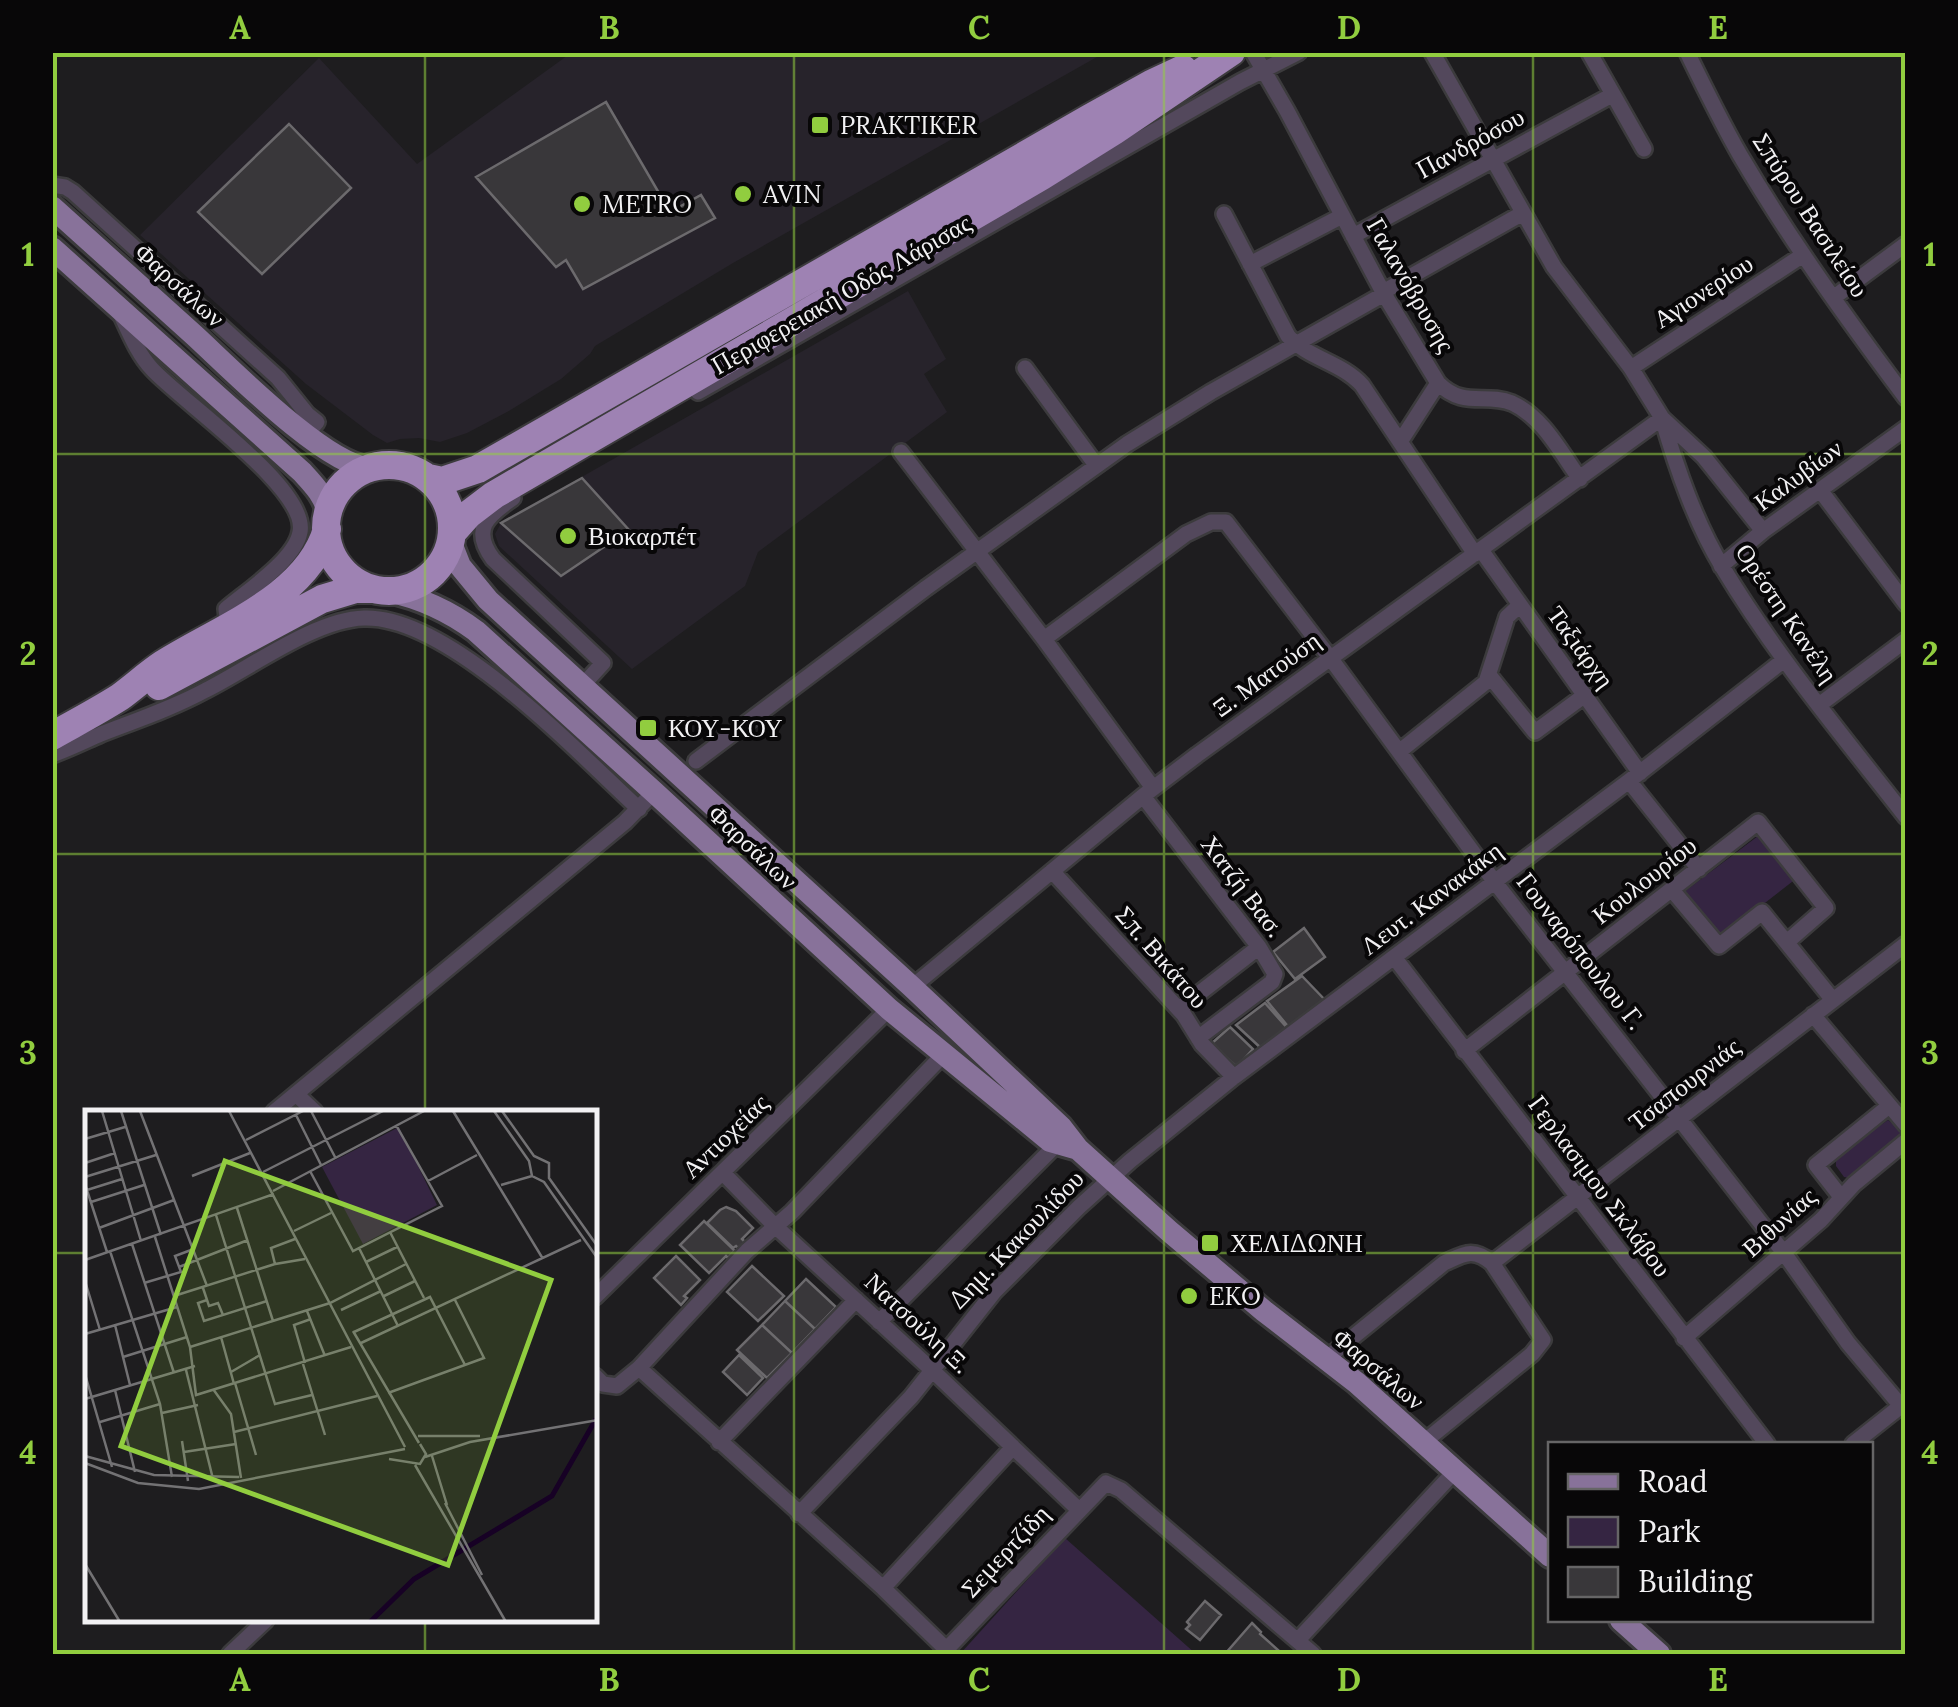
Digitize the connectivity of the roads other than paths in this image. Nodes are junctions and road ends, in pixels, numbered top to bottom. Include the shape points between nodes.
1 (1221, 52) edge
2 (1231, 52) edge
3 (1253, 52) edge
4 (1299, 52) edge
5 (1432, 52) edge
6 (1589, 52) edge
7 (1686, 52) edge
8 (1263, 70) junction
9 (1612, 95) junction
10 (1644, 149) dead end
11 (1492, 159) junction
12 (52, 185) edge
13 (52, 207) edge
14 (1523, 212) junction
15 (1224, 214) dead end
16 (1342, 216) junction
17 (1353, 236) junction
18 (1906, 244) edge
19 (52, 248) edge
20 (1803, 255) junction
21 (1250, 264) junction
22 (1384, 293) junction
23 (1833, 298) junction
24 (115, 303) junction
25 (1296, 344) junction
26 (1025, 368) dead end
27 (1630, 368) junction
28 (1438, 383) junction
29 (1906, 398) edge
30 (1662, 418) junction
31 (312, 428) junction
32 (1906, 428) edge
33 (1400, 442) junction
34 (902, 452) dead end
35 (1096, 465) junction
36 (370, 468) junction
37 (542, 474) junction
38 (428, 478) junction
39 (1580, 480) junction
40 (1820, 490) junction
41 (327, 521) junction
42 (1763, 531) junction
43 (452, 538) junction
44 (977, 552) junction
45 (1478, 552) junction
46 (1721, 566) junction
47 (384, 590) junction
48 (1906, 604) edge
49 (1520, 605) junction
50 (227, 618) junction
51 (1044, 639) junction
52 (1906, 640) edge
53 (1331, 659) junction
54 (1784, 660) junction
55 (1490, 675) junction
56 (582, 686) junction
57 (1585, 695) junction
58 (119, 697) junction
59 (1819, 706) junction
60 (52, 736) edge
61 (1400, 751) junction
62 (52, 754) edge
63 (696, 761) dead end
64 (1634, 777) junction
65 (1148, 792) junction
66 (646, 800) junction
67 (1906, 817) edge
68 (1699, 870) junction
69 (1052, 871) junction
70 (1494, 881) junction
71 (1672, 890) junction
72 (1787, 942) junction
73 (1906, 944) edge
74 (1259, 947) junction
75 (1394, 957) junction
76 (1566, 972) junction
77 (912, 987) junction
78 (1834, 1000) junction
79 (889, 1009) junction
80 (1179, 1009) junction
81 (1814, 1015) junction
82 (1198, 1038) junction
83 (1464, 1050) junction
84 (945, 1053) junction
85 (1234, 1077) junction
86 (296, 1094) junction
87 (1889, 1106) junction
88 (276, 1110) edge
89 (313, 1110) edge
90 (1680, 1118) junction
91 (1906, 1126) edge
92 (1906, 1141) edge
93 (1067, 1147) junction
94 (723, 1173) junction
95 (1110, 1179) junction
96 (1579, 1198) junction
97 (1841, 1198) junction
98 (775, 1226) junction
99 (1784, 1253) junction
100 (1492, 1263) junction
101 (598, 1293) edge
102 (856, 1300) junction
103 (880, 1322) junction
104 (1684, 1338) junction
105 (1326, 1359) junction
106 (639, 1368) junction
107 (932, 1370) junction
108 (598, 1379) edge
109 (1903, 1404) edge
110 (719, 1442) junction
111 (1424, 1442) junction
112 (1766, 1442) edge
113 (1856, 1442) edge
114 (1014, 1447) junction
115 (1456, 1470) junction
116 (1079, 1510) junction
117 (799, 1514) junction
118 (1548, 1554) edge
119 (883, 1588) junction
120 (264, 1622) edge
121 (1631, 1622) edge
122 (1298, 1640) junction
123 (1648, 1651) edge
124 (944, 1652) edge
125 (230, 1654) edge
126 (1313, 1654) edge

1 - 38 highway, Περιφερειακή Οδός Λάρισας via 1136,92 478,469 442,481
2 - 37 highway, Περιφερειακή Οδός Λάρισας via 1042,176
3 - 8 street, Γαλανόβρυσης
4 - 8 street
5 - 11 street, Ορέστη Κανέλη
6 - 9 street
7 - 20 street, Σπύρου Βασιλείου
8 - 16 street, Γαλανόβρυσης
8 - 37 street
9 - 10 street
9 - 11 street, Πανδρόσου
11 - 14 street, Ορέστη Κανέλη
11 - 17 street, Πανδρόσου
12 - 31 street via 87,204 278,378
13 - 31 main road, Φαρσάλων
14 - 22 street
14 - 27 street, Ορέστη Κανέλη
15 - 21 street
16 - 17 street, Γαλανόβρυσης
16 - 21 street
17 - 22 street, Γαλανόβρυσης
18 - 23 street
19 - 24 main road
20 - 23 street, Σπύρου Βασιλείου
20 - 27 street, Αγιονερίου
21 - 25 street
22 - 25 street
22 - 28 street, Γαλανόβρυσης
23 - 29 street, Σπύρου Βασιλείου
24 - 41 main road via 302,472 326,504
24 - 50 street via 147,364 270,476 300,518 289,554
25 - 33 street, Ταξιάρχη via 1353,375
25 - 35 street
26 - 35 street
27 - 30 street, Ορέστη Κανέλη
28 - 33 street
28 - 39 street, Γαλανόβρυσης via 1460,398 1500,400 1524,410
30 - 39 street, Ξ. Ματούση
30 - 42 street, Ορέστη Κανέλη via 1704,457
30 - 46 street, Ορέστη Κανέλη via 1682,484
31 - 36 main road, Φαρσάλων via 348,462
32 - 40 street, Καλυβίων
33 - 45 street, Ταξιάρχη
34 - 44 street, Χατζή Βασ.
35 - 44 street
36 - 38 highway via 400,466
36 - 41 highway via 344,485
37 - 43 highway, Περιφερειακή Οδός Λάρισας via 480,504
37 - 56 street via 500,507 482,540 493,559 602,663
38 - 43 highway via 449,506
39 - 45 street, Ξ. Ματούση
40 - 42 street, Καλυβίων
40 - 48 street
41 - 47 highway via 341,568
41 - 50 highway via 322,544 298,576 269,601
42 - 46 street, Καλυβίων
43 - 47 highway via 444,560 424,580
43 - 56 main road, Φαρσάλων via 460,566 488,600
44 - 51 street, Χατζή Βασ.
44 - 63 street
45 - 49 street, Ταξιάρχη
45 - 53 street, Ξ. Ματούση
46 - 54 street, Ορέστη Κανέλη
47 - 58 highway via 322,598 170,682
47 - 66 main road, Φαρσάλων via 427,602 490,642
49 - 55 street via 1507,616
49 - 57 street, Ταξιάρχη
50 - 58 highway
51 - 53 street, Γουναρόπουλου Γ. via 1186,534 1226,522
51 - 65 street, Χατζή Βασ.
52 - 59 street
53 - 61 street, Γουναρόπουλου Γ.
53 - 65 street, Ξ. Ματούση
54 - 59 street, Ορέστη Κανέλη
54 - 64 street, Λευτ. Κανακάκη
55 - 57 street via 1536,732
55 - 61 street
56 - 77 main road, Φαρσάλων
57 - 64 street, Ταξιάρχη
58 - 60 highway
59 - 67 street, Ορέστη Κανέλη
61 - 70 street, Γουναρόπουλου Γ.
62 - 66 street via 187,700 328,626 365,618 402,624 455,650
64 - 68 street, Ταξιάρχη
64 - 70 street, Λευτ. Κανακάκη
65 - 69 street, Ξ. Ματούση
65 - 74 street, Χατζή Βασ.
66 - 79 main road, Φαρσάλων
66 - 86 street
68 - 71 street, Κουλουρίου
68 - 72 street, Κουλουρίου via 1758,822 1826,908
69 - 77 street, Ξ. Ματούση
69 - 80 street, Σπ. Βικάτου
70 - 75 street, Λευτ. Κανακάκη
70 - 76 street, Γουναρόπουλου Γ.
71 - 72 street via 1719,946 1762,912
71 - 76 street, Κουλουρίου
72 - 78 street
73 - 78 street, Τσαπουρνιάς
74 - 80 street
74 - 82 street, Χατζή Βασ. via 1274,969 1272,982
75 - 83 street, Γερλασιμου Σκλάβου
75 - 85 street, Λευτ. Κανακάκη
76 - 83 street, Κουλουρίου
76 - 90 street, Γουναρόπουλου Γ.
77 - 93 main road, Φαρσάλων via 1061,1127
78 - 81 street, Τσαπουρνιάς
79 - 84 main road, Φαρσάλων
79 - 94 street, Αντιοχείας
80 - 82 street, Σπ. Βικάτου
81 - 87 street
81 - 90 street, Τσαπουρνιάς
82 - 85 street, Σπ. Βικάτου
83 - 96 street, Γερλασιμου Σκλάβου
84 - 93 main road, Φαρσάλων
84 - 98 street
85 - 95 street, Λευτ. Κανακάκη
86 - 88 street
86 - 89 street
87 - 91 street
87 - 97 street via 1816,1165
90 - 96 street, Τσαπουρνιάς
90 - 99 street, Γουναρόπουλου Γ.
92 - 97 street, Βιθυνίας
93 - 95 main road, Φαρσάλων
93 - 103 street
94 - 98 street, Νατσούλη Ξ.
94 - 101 street, Αντιοχείας
95 - 105 main road, Φαρσάλων
95 - 107 street, Δημ. Κακουλίδου via 994,1292
96 - 100 street, Τσαπουρνιάς
96 - 104 street, Γερλασιμου Σκλάβου
97 - 99 street, Βιθυνίας
98 - 102 street, Νατσούλη Ξ.
98 - 106 street
99 - 104 street, Βιθυνίας
99 - 109 street, Γουναρόπουλου Γ. via 1848,1343
100 - 105 street via 1482,1254 1465,1254 1444,1264
100 - 111 street via 1543,1340
102 - 103 street, Νατσούλη Ξ.
102 - 110 street
103 - 107 street, Νατσούλη Ξ.
104 - 112 street, Γερλασιμου Σκλάβου
105 - 111 main road, Φαρσάλων
106 - 108 street via 617,1386
106 - 110 street
107 - 114 street, Νατσούλη Ξ.
107 - 117 street, Δημ. Κακουλίδου
109 - 113 street
110 - 117 street
111 - 115 main road, Φαρσάλων
114 - 116 street, Νατσούλη Ξ.
114 - 119 street
115 - 118 main road, Φαρσάλων
115 - 122 street
116 - 122 street, Σεμερτζίδη via 1106,1484 1121,1490
116 - 124 street, Σεμερτζίδη
117 - 119 street
119 - 124 street
120 - 125 street
121 - 123 main road
122 - 126 street

